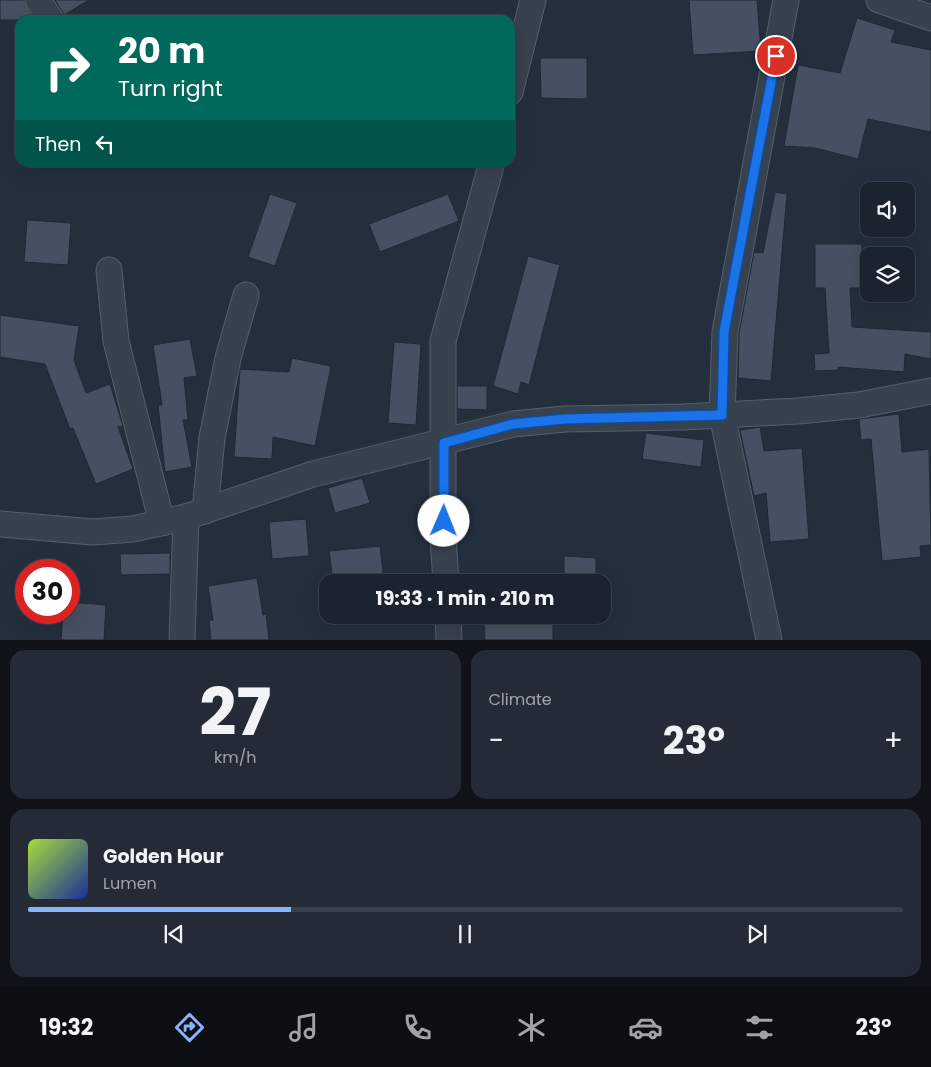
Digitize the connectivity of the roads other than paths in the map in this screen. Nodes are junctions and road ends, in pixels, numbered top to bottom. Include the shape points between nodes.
1 (38, 0) edge
2 (533, 0) edge
3 (786, 0) edge
4 (879, 0) edge
5 (48, 15) edge
6 (931, 18) edge
7 (515, 72) edge
8 (491, 167) edge
9 (109, 270) dead end
10 (246, 295) dead end
11 (931, 391) edge
12 (722, 415) junction
13 (444, 443) junction
14 (184, 517) junction
15 (0, 524) edge
16 (446, 574) edge
17 (448, 624) edge
18 (182, 640) edge
19 (449, 640) edge
20 (769, 640) edge

1 - 5 street
2 - 7 street
3 - 12 street via 724,332
4 - 6 street
8 - 13 street via 443,341
9 - 14 street via 116,340
10 - 14 street via 228,358 212,438
11 - 12 street via 859,405
12 - 13 street via 565,419 513,424
12 - 20 street
13 - 14 street via 313,474
13 - 16 street
14 - 15 street via 133,529 93,532
14 - 18 street
17 - 19 street

